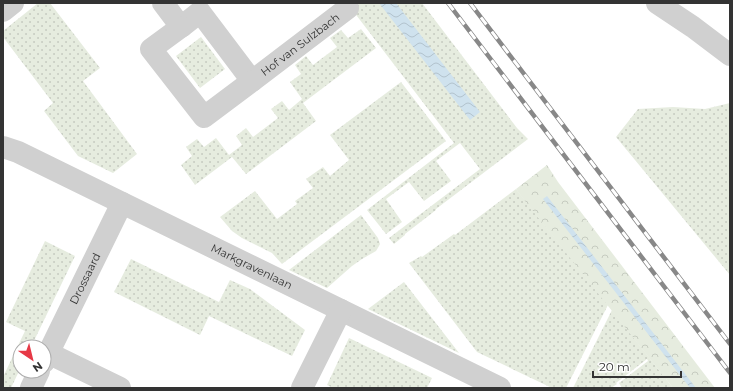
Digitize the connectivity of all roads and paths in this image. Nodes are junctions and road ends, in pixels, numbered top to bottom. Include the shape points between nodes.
1 (13, 3) edge
2 (163, 3) edge
3 (657, 3) edge
4 (348, 8) dead end
5 (3, 11) edge
6 (181, 27) junction
7 (730, 55) edge
8 (252, 81) junction
9 (3, 147) edge
10 (122, 202) junction
11 (341, 310) junction
12 (52, 346) edge
13 (52, 365) edge
14 (36, 379) edge
15 (31, 388) edge
16 (120, 388) edge
17 (302, 388) edge
18 (500, 388) edge

1 - 5 street
2 - 6 street
3 - 7 street
4 - 8 street, Hof van Sulzbach
6 - 8 street, Hof van Sulzbach via 200,12
6 - 8 street, Hof van Sulzbach via 151,49 204,117
9 - 10 street, Markgravenlaan
10 - 11 street, Markgravenlaan
10 - 12 street, Drossaard
11 - 17 street
11 - 18 street, Markgravenlaan
13 - 16 street
14 - 15 street, Drossaard

